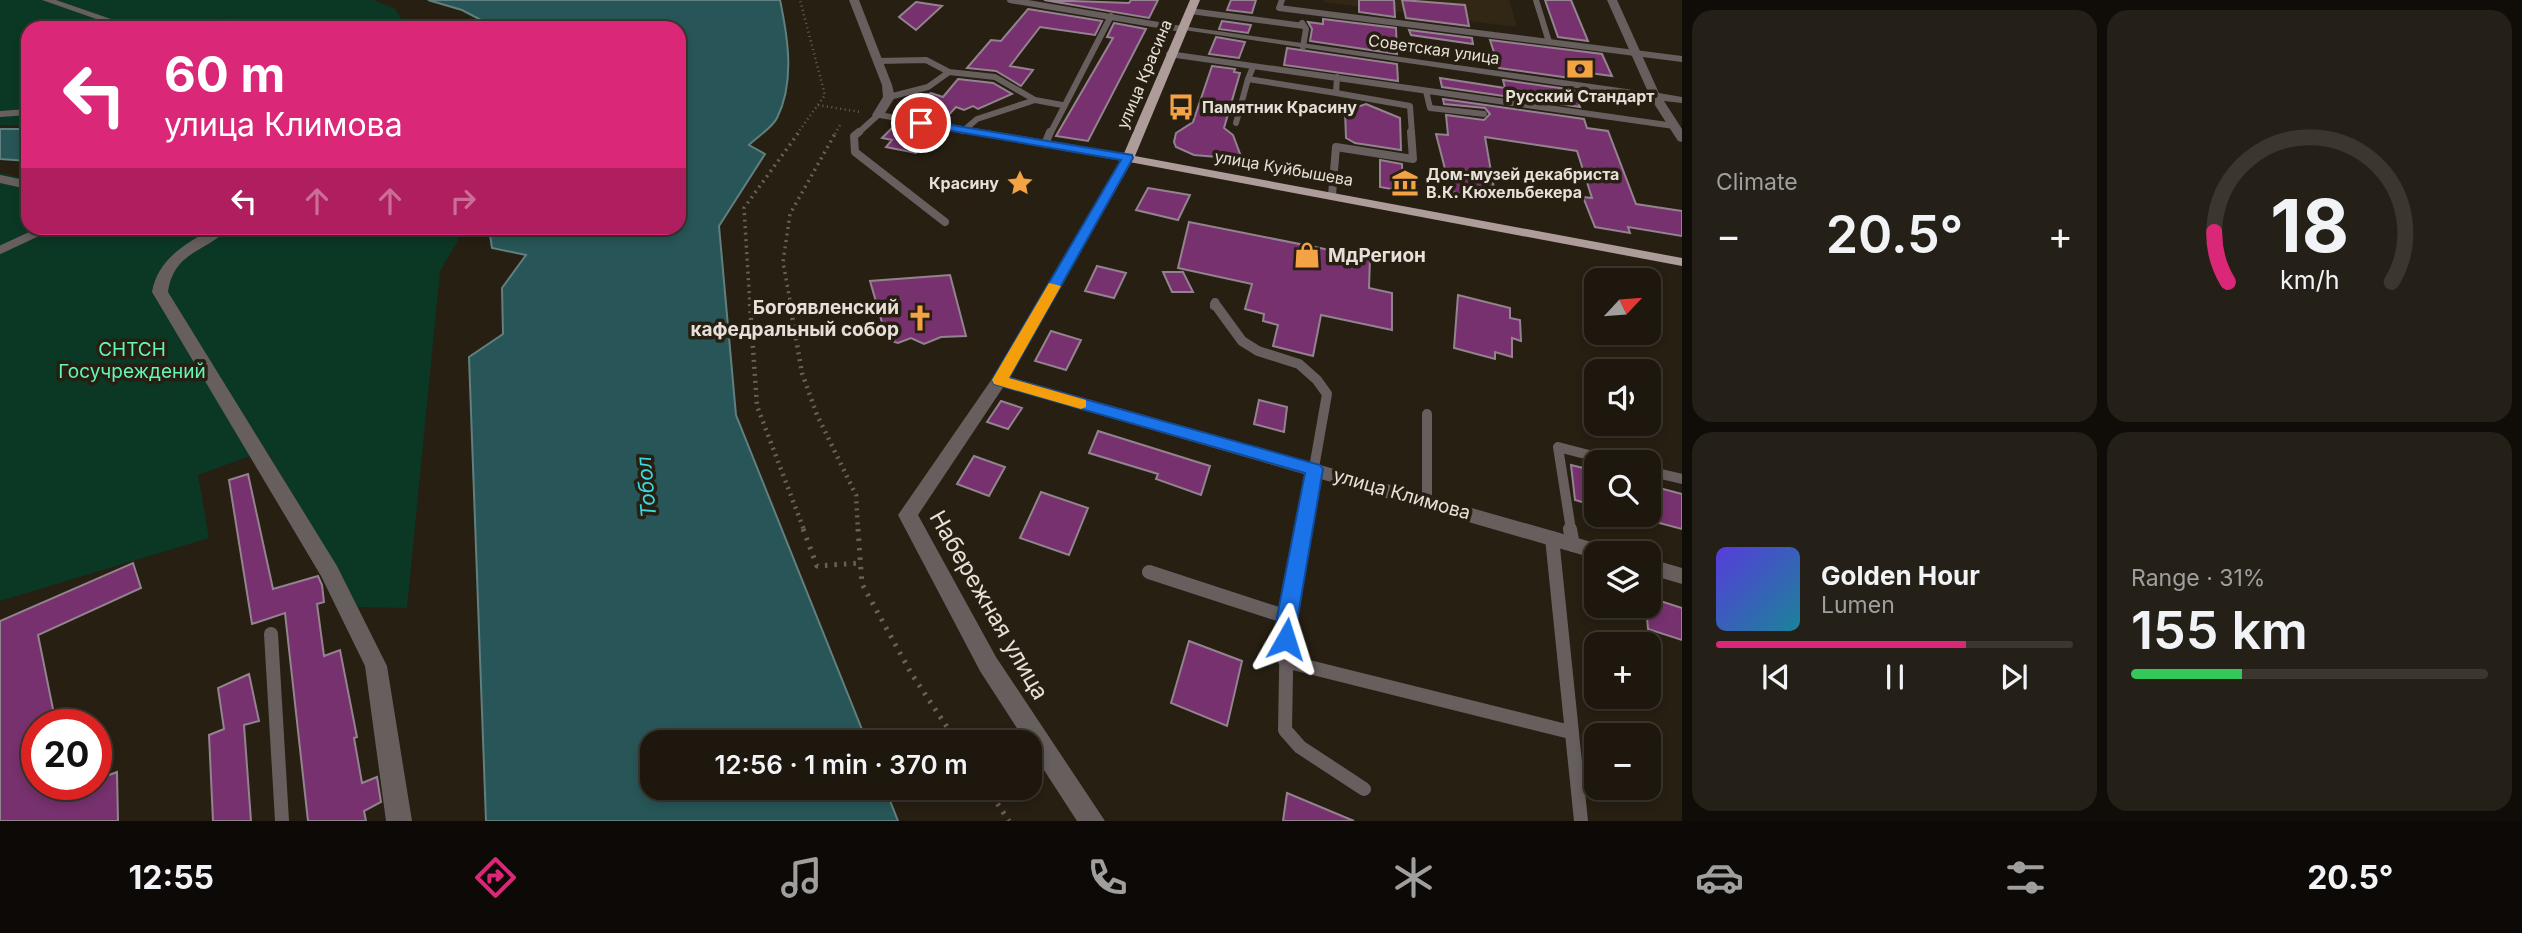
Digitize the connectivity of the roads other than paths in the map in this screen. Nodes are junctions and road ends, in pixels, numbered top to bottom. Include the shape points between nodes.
1 (47, 0) edge
2 (854, 0) edge
3 (1010, 0) edge
4 (1195, 0) edge
5 (1282, 0) edge
6 (1536, 0) edge
7 (1612, 0) edge
8 (1037, 2) edge
9 (1294, 10) junction
10 (1190, 11) junction
11 (1111, 16) junction
12 (110, 21) edge
13 (1304, 26) junction
14 (1182, 29) junction
15 (1549, 42) junction
16 (1303, 47) junction
17 (1636, 53) junction
18 (1170, 54) junction
19 (1682, 59) edge
20 (878, 61) junction
21 (1253, 67) junction
22 (949, 72) junction
23 (1337, 77) junction
24 (1248, 79) junction
25 (1426, 91) junction
26 (1336, 93) junction
27 (1655, 96) junction
28 (889, 97) junction
29 (1035, 100) junction
30 (1682, 100) edge
31 (1062, 105) junction
32 (21, 112) edge
33 (0, 114) edge
34 (1484, 114) dead end
35 (878, 115) junction
36 (1236, 122) dead end
37 (963, 131) junction
38 (1679, 131) edge
39 (1045, 145) junction
40 (1128, 158) junction
41 (0, 179) edge
42 (21, 184) edge
43 (1332, 195) junction
44 (945, 222) dead end
45 (32, 235) edge
46 (211, 235) edge
47 (0, 250) edge
48 (1682, 262) edge
49 (1215, 302) dead end
50 (1000, 380) junction
51 (1427, 414) dead end
52 (1584, 454) edge
53 (1314, 469) junction
54 (1661, 474) edge
55 (1682, 479) edge
56 (1427, 501) junction
57 (1552, 538) junction
58 (1573, 545) junction
59 (1584, 548) edge
60 (1661, 570) edge
61 (1149, 572) dead end
62 (1682, 576) edge
63 (1287, 617) junction
64 (271, 634) dead end
65 (1285, 661) junction
66 (1570, 732) junction
67 (1364, 789) dead end
68 (282, 821) edge
69 (399, 821) edge
70 (1092, 821) edge
71 (1581, 821) edge

1 - 12 street
2 - 20 street
3 - 8 lane
4 - 10 main road, улица Красина
5 - 9 lane via 1279,8
6 - 15 lane
7 - 17 street
8 - 11 lane
9 - 13 lane
9 - 15 lane
10 - 13 lane
10 - 14 main road, улица Красина
11 - 14 lane
11 - 31 lane
13 - 16 lane
14 - 16 street, Советская улица
14 - 18 main road, улица Красина
15 - 17 lane
16 - 27 street, Советская улица
17 - 19 lane
17 - 27 street
18 - 21 lane
18 - 40 main road, улица Красина
20 - 22 lane via 926,60
20 - 28 street
21 - 23 lane
21 - 24 lane
22 - 28 lane via 928,87
22 - 29 lane via 995,76
23 - 25 lane
23 - 26 lane
24 - 26 lane
24 - 36 lane
25 - 34 lane via 1430,108
25 - 38 lane
26 - 43 lane via 1410,106 1413,159 1336,147
27 - 30 street, Советская улица
27 - 38 street
28 - 35 street
29 - 31 lane
29 - 37 lane via 977,120
31 - 39 lane
32 - 33 lane
35 - 37 street, улица Куйбышева
35 - 44 lane via 854,136 855,152
37 - 39 street, улица Куйбышева
39 - 40 street, улица Куйбышева
40 - 43 main road, улица Куйбышева
40 - 50 street, улица Красина
41 - 42 lane
43 - 48 main road, улица Куйбышева via 1462,224
45 - 47 lane
46 - 69 street via 174,259 160,279 160,292 330,572 376,666
49 - 53 lane via 1214,307 1244,344 1314,372 1327,394
50 - 53 street, улица Климова
50 - 70 street, Набережная улица via 908,515 988,664
51 - 56 lane
52 - 58 lane via 1558,447
53 - 56 street, улица Климова
53 - 63 lane
54 - 55 lane
56 - 57 street, улица Климова
57 - 58 street, улица Климова
57 - 66 lane
58 - 59 street, улица Климова
60 - 62 street
61 - 63 lane
63 - 65 lane
64 - 68 lane
65 - 66 lane
65 - 67 lane via 1285,730 1300,747
66 - 71 lane

